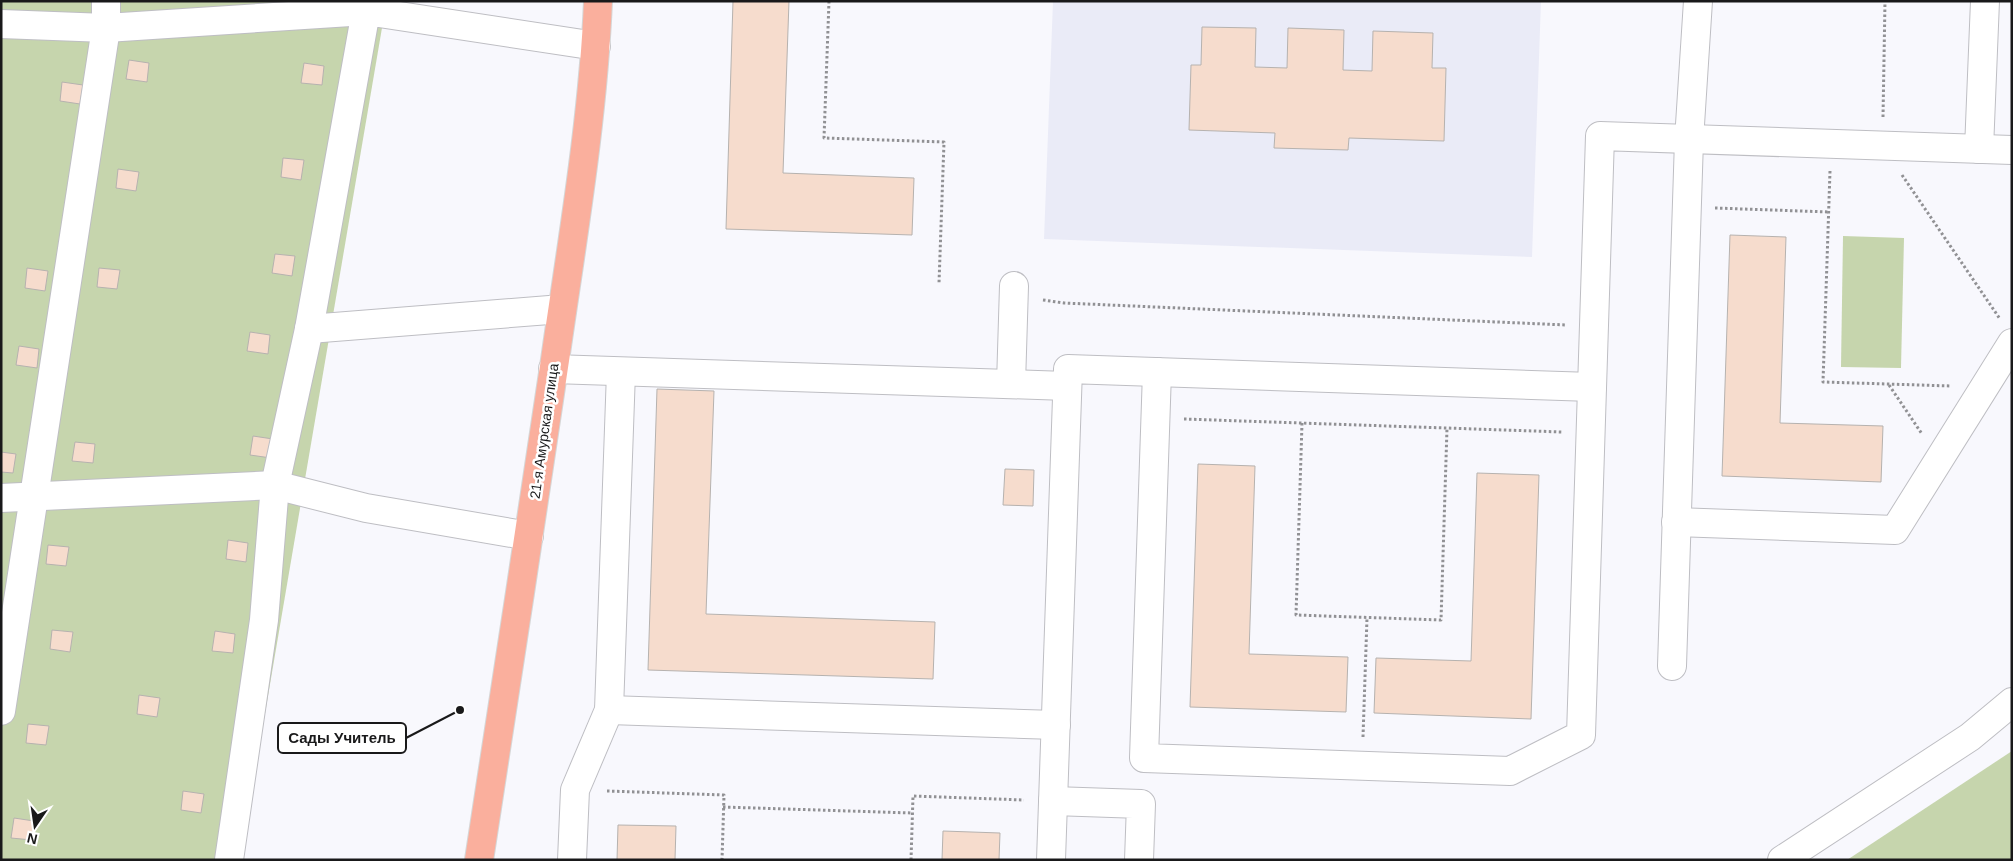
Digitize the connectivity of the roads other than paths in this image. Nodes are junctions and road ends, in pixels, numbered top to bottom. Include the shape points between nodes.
1 (106, 1) edge
2 (598, 1) edge
3 (1698, 1) edge
4 (1985, 1) edge
5 (367, 6) edge
6 (1, 24) edge
7 (106, 28) junction
8 (596, 46) junction
9 (1689, 140) junction
10 (1979, 149) junction
11 (2012, 150) edge
12 (1014, 286) road end
13 (562, 309) junction
14 (309, 329) junction
15 (2012, 343) edge
16 (553, 370) junction
17 (620, 372) junction
18 (1157, 372) junction
19 (1011, 384) junction
20 (1067, 386) junction
21 (1592, 387) junction
22 (274, 485) junction
23 (35, 496) junction
24 (1, 498) edge
25 (1676, 522) junction
26 (529, 536) junction
27 (1672, 666) dead end
28 (2012, 702) edge
29 (610, 710) junction
30 (1, 711) edge
31 (1056, 725) junction
32 (1053, 801) junction
33 (230, 860) edge
34 (479, 860) edge
35 (572, 860) edge
36 (1051, 860) edge
37 (1139, 860) edge
38 (1782, 860) edge

1 - 7 lane
2 - 8 main road, 21-я Амурская улица
3 - 9 lane
4 - 10 lane
5 - 7 lane
5 - 8 lane
5 - 14 lane
6 - 7 lane
7 - 23 lane
8 - 13 main road, 21-я Амурская улица
9 - 10 lane
9 - 21 lane via 1600,136
9 - 25 lane
10 - 11 lane
12 - 19 lane
13 - 14 lane
13 - 16 main road, 21-я Амурская улица
14 - 22 lane
15 - 25 lane via 1895,530
16 - 17 lane
16 - 26 main road, 21-я Амурская улица
17 - 19 lane
17 - 29 lane
18 - 20 lane via 1068,369
18 - 21 lane
18 - 21 lane via 1144,758 1362,766 1510,771 1581,735
19 - 20 lane
20 - 31 lane
22 - 23 lane
22 - 26 lane via 366,508
22 - 33 lane via 264,620
23 - 24 lane
23 - 30 lane
25 - 27 lane
26 - 34 main road, 21-я Амурская улица
28 - 38 lane via 1970,737
29 - 31 lane
29 - 35 lane via 574,790
31 - 32 lane
32 - 36 lane
32 - 37 lane via 1141,804

